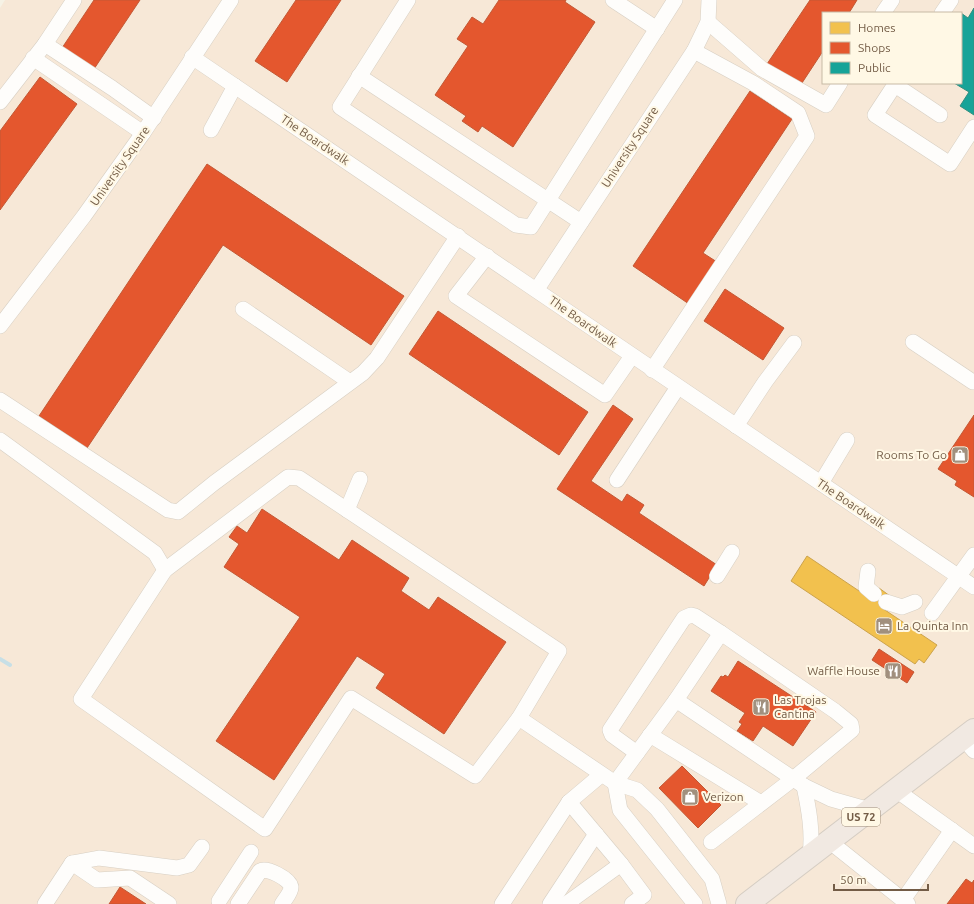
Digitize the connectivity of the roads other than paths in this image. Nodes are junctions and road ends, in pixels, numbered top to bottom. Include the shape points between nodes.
1 (74, 0) edge
2 (231, 0) edge
3 (408, 0) edge
4 (613, 0) edge
5 (676, 0) edge
6 (709, 0) edge
7 (892, 0) edge
8 (951, 0) edge
9 (884, 12) edge
10 (943, 12) edge
11 (708, 22) junction
12 (657, 29) junction
13 (45, 44) junction
14 (694, 51) junction
15 (192, 57) junction
16 (33, 58) junction
17 (359, 76) junction
18 (839, 84) edge
19 (895, 84) edge
20 (235, 86) junction
21 (0, 102) edge
22 (940, 115) dead end
23 (154, 118) junction
24 (974, 127) edge
25 (211, 130) dead end
26 (143, 133) junction
27 (549, 200) junction
28 (581, 222) junction
29 (458, 236) junction
30 (487, 256) junction
31 (537, 289) junction
32 (243, 309) dead end
33 (0, 326) edge
34 (913, 342) dead end
35 (794, 343) dead end
36 (632, 356) junction
37 (652, 370) junction
38 (350, 382) junction
39 (973, 382) dead end
40 (678, 387) junction
41 (0, 400) edge
42 (736, 426) junction
43 (0, 440) edge
44 (847, 440) dead end
45 (360, 479) dead end
46 (617, 480) dead end
47 (821, 483) junction
48 (347, 510) junction
49 (732, 552) dead end
50 (974, 555) edge
51 (165, 570) junction
52 (868, 571) dead end
53 (717, 576) dead end
54 (959, 577) junction
55 (974, 587) edge
56 (915, 602) dead end
57 (932, 613) dead end
58 (721, 633) junction
59 (676, 700) junction
60 (519, 718) junction
61 (650, 735) junction
62 (970, 740) edge
63 (637, 753) junction
64 (601, 774) junction
65 (798, 782) junction
66 (615, 783) junction
67 (896, 790) junction
68 (569, 802) junction
69 (761, 803) junction
70 (870, 810) junction
71 (952, 830) junction
72 (596, 834) junction
73 (829, 841) junction
74 (711, 842) dead end
75 (974, 846) edge
76 (202, 847) dead end
77 (251, 852) dead end
78 (810, 856) junction
79 (72, 863) junction
80 (621, 864) junction
81 (906, 902) edge
82 (220, 903) edge
83 (45, 904) edge
84 (169, 904) edge
85 (238, 904) edge
86 (282, 904) edge
87 (502, 904) edge
88 (550, 904) edge
89 (566, 904) edge
90 (632, 904) edge
91 (695, 904) edge
92 (719, 904) edge
93 (747, 904) edge

1 - 13 street
2 - 15 street, University Square
3 - 17 street
4 - 12 street
5 - 12 street
6 - 11 street, University Square
7 - 9 street
8 - 10 street
11 - 14 street, University Square
11 - 18 street via 762,68 826,104
12 - 27 street
13 - 16 street
13 - 23 street
14 - 28 street, University Square
14 - 37 street via 753,83 798,113 807,136
15 - 20 street, The Boardwalk
15 - 23 street, University Square
16 - 21 street
16 - 26 street
17 - 27 street
17 - 27 street via 340,107 516,225 531,227
19 - 22 street
19 - 24 street via 875,115 950,164
20 - 25 street
20 - 29 street, The Boardwalk
23 - 26 street, University Square
26 - 33 street, University Square via 84,216
27 - 28 street
28 - 31 street, University Square
29 - 30 street, The Boardwalk
29 - 38 street via 377,358
30 - 31 street, The Boardwalk
30 - 36 street via 456,296 605,395
31 - 36 street, The Boardwalk
32 - 38 street
34 - 39 street
35 - 42 street
36 - 37 street, The Boardwalk
37 - 40 street, The Boardwalk
38 - 41 street via 178,512 168,510
40 - 42 street, The Boardwalk
40 - 46 street
42 - 47 street, The Boardwalk
43 - 51 street via 155,553
44 - 47 street
45 - 48 street
47 - 54 street, The Boardwalk
48 - 51 street via 299,478 288,477
48 - 60 street via 559,651
49 - 53 street
50 - 54 street
51 - 60 street via 81,699 265,829 351,698 475,776
52 - 56 street via 866,587 880,598 902,607
54 - 55 street, The Boardwalk
54 - 57 street
58 - 59 street
58 - 63 street via 695,616 684,618 610,730 612,735
58 - 65 street via 851,724 852,730
59 - 61 street
59 - 65 street
60 - 64 street
61 - 63 street
61 - 69 street
62 - 67 highway, US 72
63 - 66 street
64 - 66 street
64 - 68 street
65 - 69 street
65 - 70 street via 831,799
65 - 78 street via 810,815
66 - 91 street via 620,810
66 - 92 street via 637,790 657,809 712,879
67 - 70 highway, US 72
67 - 71 street
68 - 72 street
68 - 87 street
69 - 74 street
70 - 73 highway, US 72
71 - 75 street
71 - 81 street
72 - 80 street
72 - 88 street
73 - 78 highway, US 72
73 - 81 street
76 - 79 street via 189,865 178,868 99,858
77 - 82 street
78 - 93 highway, US 72
79 - 83 street
79 - 84 street via 97,880 130,878
80 - 89 street
80 - 90 street via 644,895
85 - 86 street via 263,869 267,869 291,886

